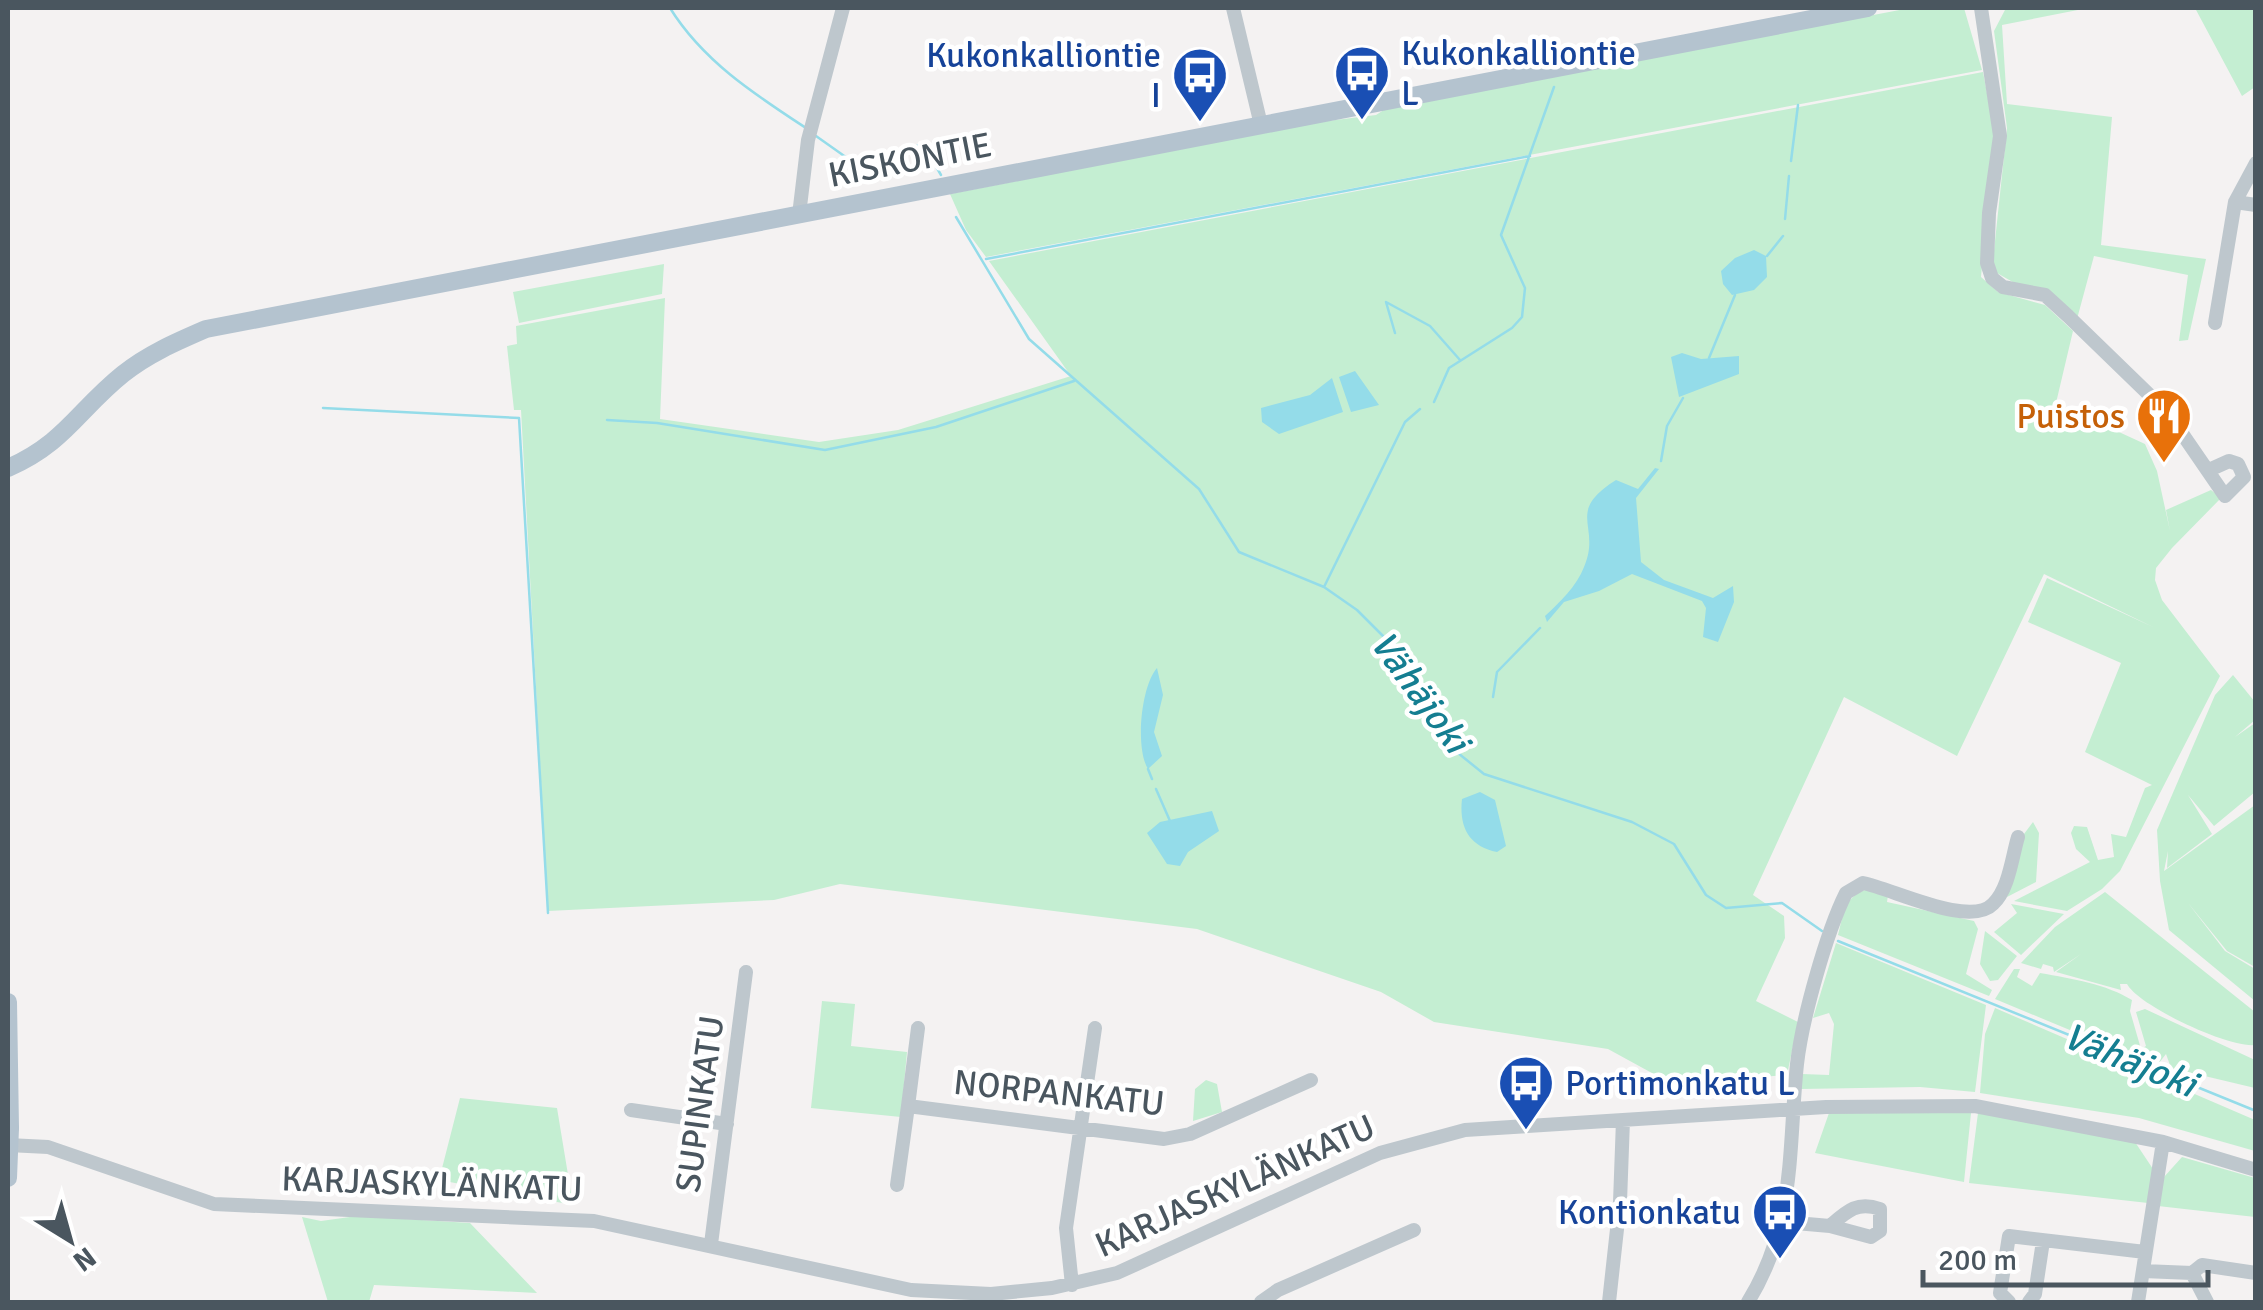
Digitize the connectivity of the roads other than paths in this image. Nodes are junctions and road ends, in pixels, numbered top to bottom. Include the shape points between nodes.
1 (843, 8) edge
2 (1234, 8) edge
3 (1868, 8) edge
4 (1981, 8) edge
5 (1261, 124) junction
6 (2256, 162) edge
7 (2235, 202) junction
8 (2256, 205) edge
9 (799, 216) junction
10 (2215, 323) dead end
11 (8, 468) edge
12 (2210, 470) dead end
13 (2018, 836) dead end
14 (746, 972) dead end
15 (8, 1002) edge
16 (918, 1028) dead end
17 (1095, 1028) dead end
18 (1311, 1080) dead end
19 (908, 1106) junction
20 (1796, 1109) junction
21 (631, 1110) dead end
22 (1622, 1120) junction
23 (726, 1124) junction
24 (1080, 1128) junction
25 (9, 1137) edge
26 (2162, 1142) junction
27 (2256, 1170) edge
28 (8, 1180) edge
29 (896, 1185) dead end
30 (1784, 1222) junction
31 (1830, 1226) dead end
32 (1414, 1230) dead end
33 (2044, 1241) junction
34 (711, 1244) junction
35 (2145, 1252) junction
36 (2143, 1270) junction
37 (2256, 1273) edge
38 (2192, 1274) junction
39 (1072, 1285) junction
40 (1262, 1302) edge
41 (1609, 1302) edge
42 (1748, 1302) edge
43 (2009, 1302) edge
44 (2028, 1302) edge
45 (2138, 1302) edge
46 (2208, 1302) edge

1 - 9 street via 808,140
2 - 5 street
3 - 5 main road, KISKONTIE
4 - 12 street via 2000,136 1989,212 1992,278 2002,287 2045,295 2168,412
5 - 9 main road, KISKONTIE
6 - 7 street
7 - 8 street
7 - 10 street
9 - 11 main road, KISKONTIE via 206,329 157,350 120,376 53,444
13 - 20 street via 2003,888 1991,906 1976,913 1863,883 1846,893 1799,1050
14 - 23 street, SUPINKATU
15 - 25 main road
16 - 19 street, NORPANKATU
17 - 24 street
18 - 24 street, NORPANKATU via 1190,1134 1164,1139
19 - 24 street, NORPANKATU
19 - 29 street, NORPANKATU
20 - 22 street, KARJASKYLÄNKATU
20 - 26 street, KARJASKYLÄNKATU via 1975,1106
20 - 30 street
21 - 23 street
22 - 39 street, KARJASKYLÄNKATU via 1424,1138 1136,1266
22 - 41 street
23 - 34 street, SUPINKATU
24 - 39 street via 1066,1228
25 - 28 main road, bridge
25 - 34 street, KARJASKYLÄNKATU via 214,1204 539,1215
26 - 27 street, KARJASKYLÄNKATU
26 - 35 street
30 - 31 street
30 - 42 street
32 - 40 street
33 - 35 street
33 - 43 street via 2008,1236 2000,1294
33 - 44 street
34 - 39 street, KARJASKYLÄNKATU via 912,1290 1006,1294
35 - 36 street
36 - 38 street
36 - 45 street
37 - 38 street via 2202,1265
38 - 46 street

